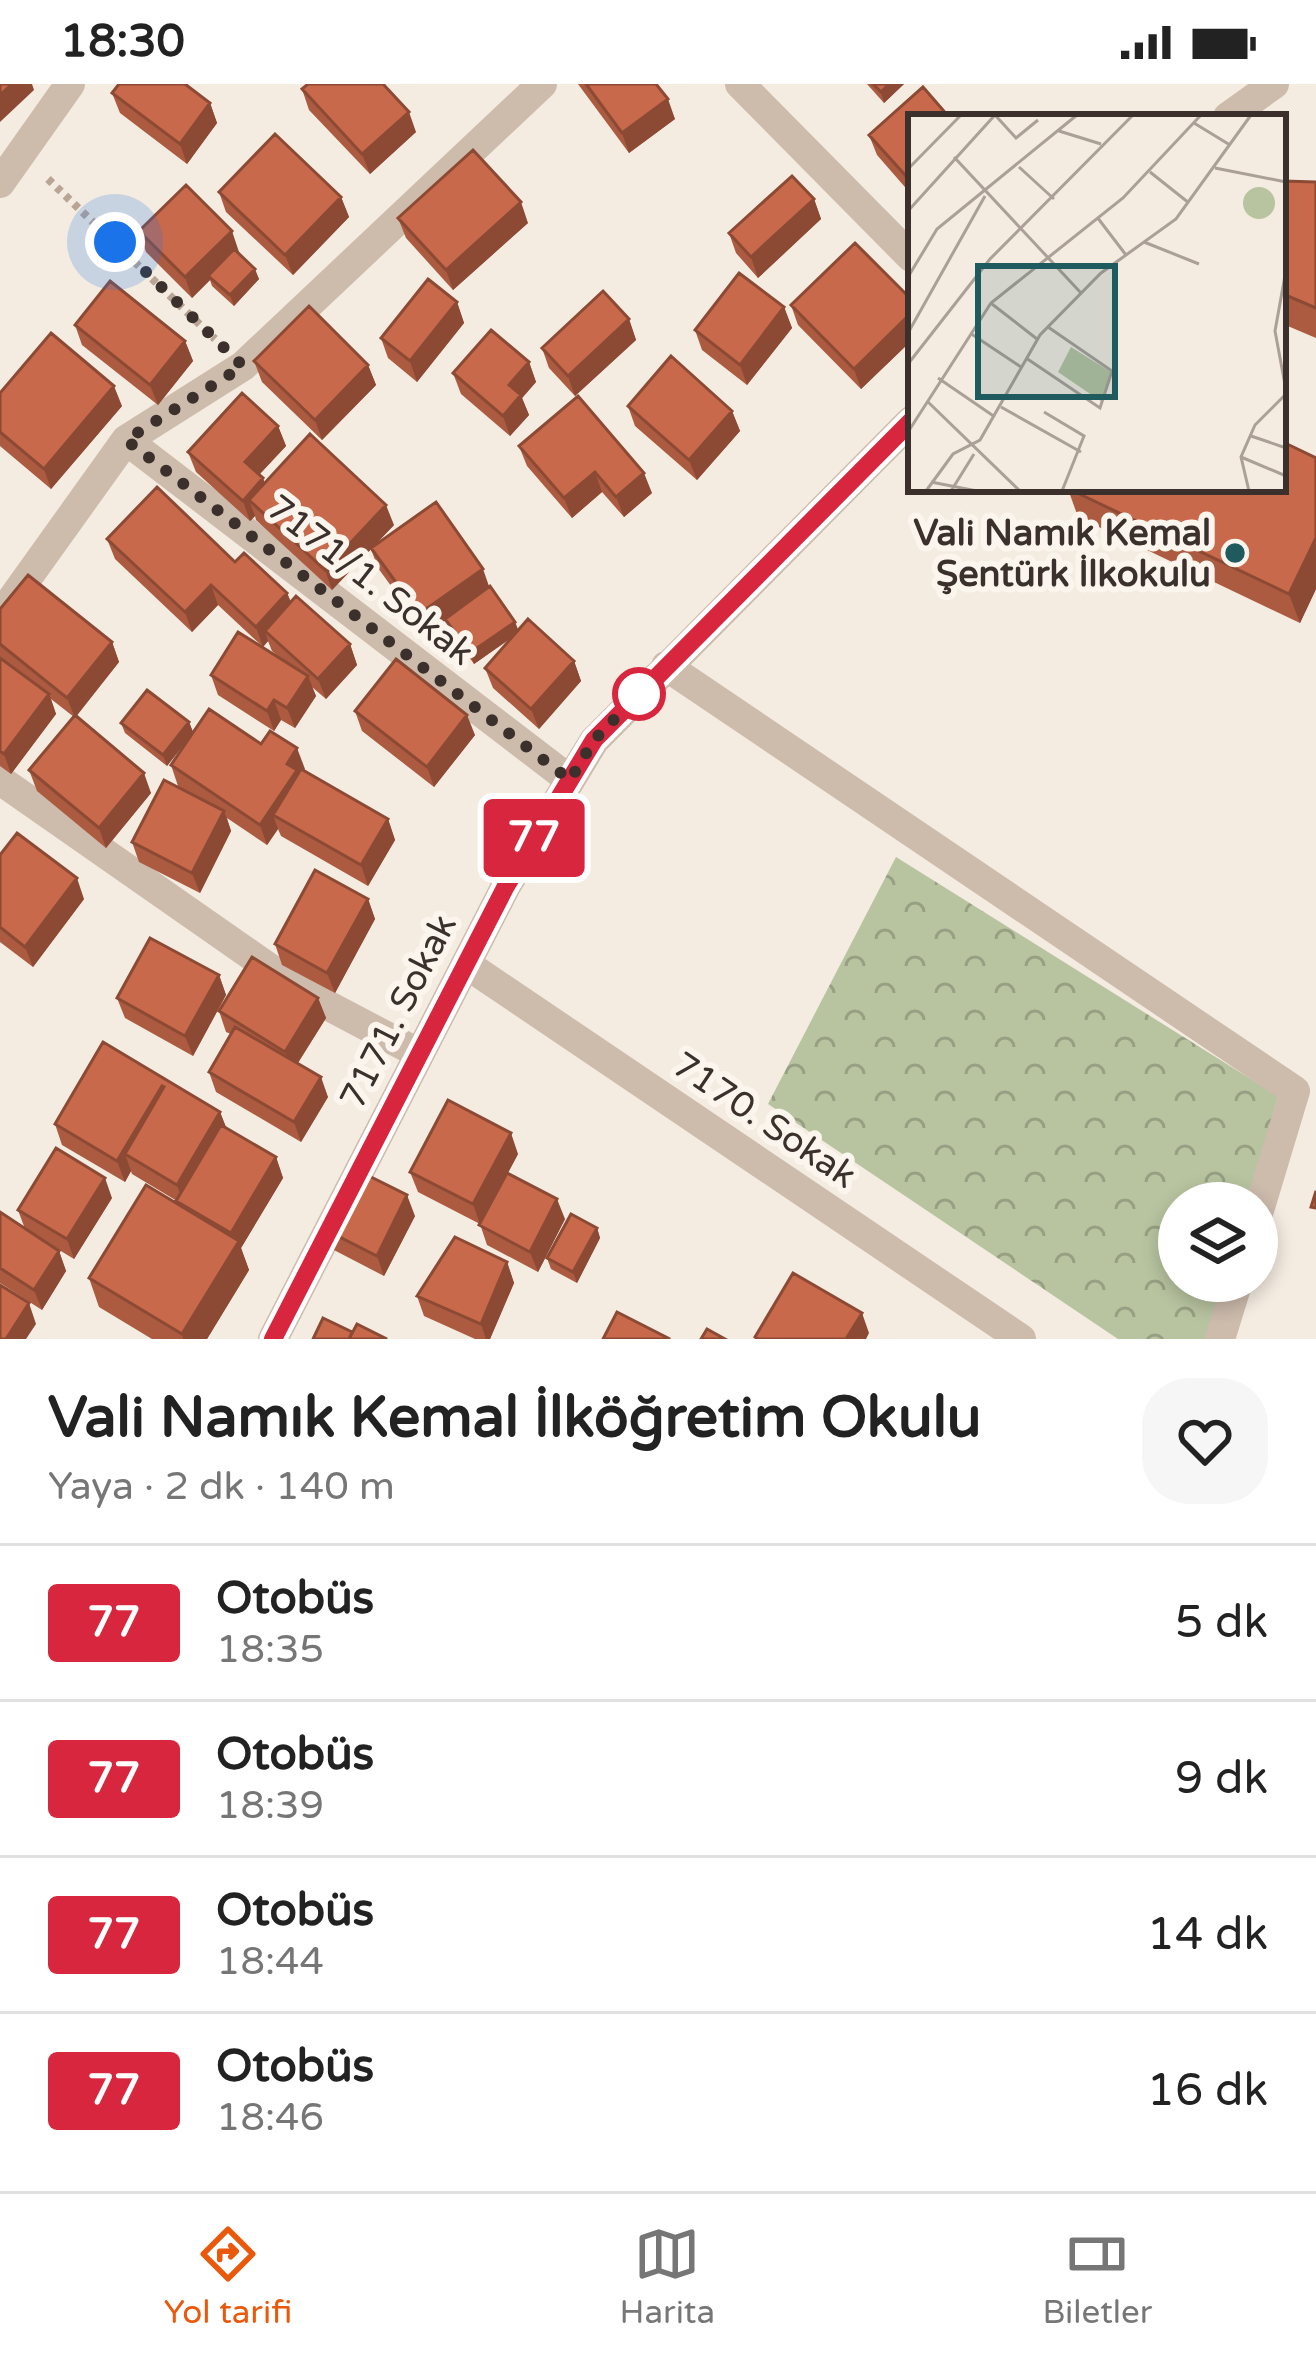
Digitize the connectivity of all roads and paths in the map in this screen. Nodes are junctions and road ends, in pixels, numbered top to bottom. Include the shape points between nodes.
1 (70, 84) edge
2 (542, 84) edge
3 (740, 84) edge
4 (1274, 84) edge
5 (1232, 114) edge
6 (21, 153) junction
7 (0, 183) edge
8 (908, 254) edge
9 (243, 366) junction
10 (908, 424) edge
11 (126, 440) junction
12 (0, 616) edge
13 (666, 666) junction
14 (0, 780) edge
15 (570, 780) junction
16 (466, 964) junction
17 (418, 1053) junction
18 (1268, 1182) edge
19 (1231, 1302) edge
20 (273, 1339) edge
21 (1021, 1339) edge
22 (1220, 1339) edge

1 - 6 street
2 - 9 street
3 - 8 street
4 - 5 street
6 - 7 street
6 - 9 path
9 - 11 street
10 - 13 street, 7171. Sokak
11 - 12 street
11 - 15 street, 7171/1. Sokak
13 - 15 street, 7171. Sokak via 594,740
13 - 18 street via 1295,1091
14 - 17 street via 308,995
15 - 16 street, 7171. Sokak
16 - 17 street, 7171. Sokak
16 - 21 street, 7170. Sokak
17 - 20 street, 7171. Sokak
19 - 22 street

